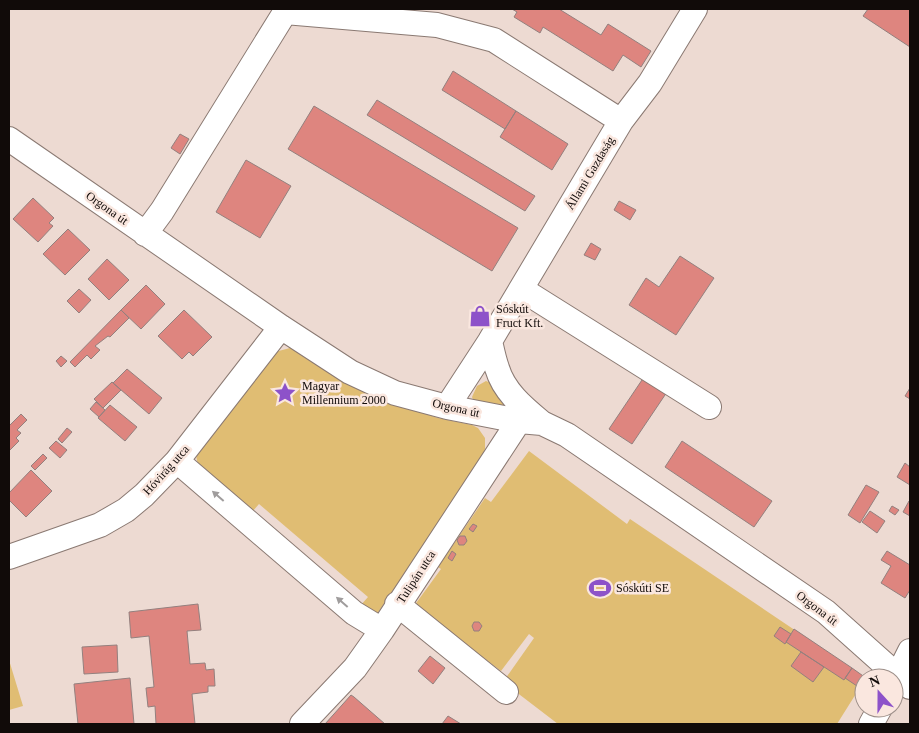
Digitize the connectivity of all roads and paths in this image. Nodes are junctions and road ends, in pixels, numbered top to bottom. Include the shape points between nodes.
1 (695, 9) edge
2 (286, 10) edge
3 (445, 17) edge
4 (621, 121) junction
5 (9, 139) edge
6 (145, 234) junction
7 (520, 289) junction
8 (281, 328) junction
9 (490, 341) junction
10 (447, 407) junction
11 (709, 407) dead end
12 (519, 421) junction
13 (542, 423) junction
14 (177, 460) junction
15 (9, 557) edge
16 (397, 604) junction
17 (382, 630) junction
18 (910, 650) edge
19 (886, 668) edge
20 (904, 671) edge
21 (506, 692) dead end
22 (302, 724) edge

1 - 4 street, Állami Gazdaság via 650,83
2 - 3 street
2 - 6 street
3 - 4 street via 494,40
4 - 7 street, Állami Gazdaság
5 - 6 street, Orgona út
6 - 8 street, Orgona út
7 - 9 street, Állami Gazdaság
7 - 11 street
8 - 10 street, Orgona út via 350,372 394,393
8 - 14 street, Hóvirág utca
9 - 10 street, Állami Gazdaság
9 - 13 street via 497,370 506,387
10 - 12 street, Orgona út
12 - 13 street, Orgona út
12 - 16 street, Tulipán utca
13 - 19 street, Orgona út via 567,434 826,612
14 - 15 street, Hóvirág utca via 126,510 100,525
17 -> 14 street via 354,613
16 - 17 street, Tulipán utca
16 - 21 street
17 - 22 street, Tulipán utca via 355,668
18 - 20 street

